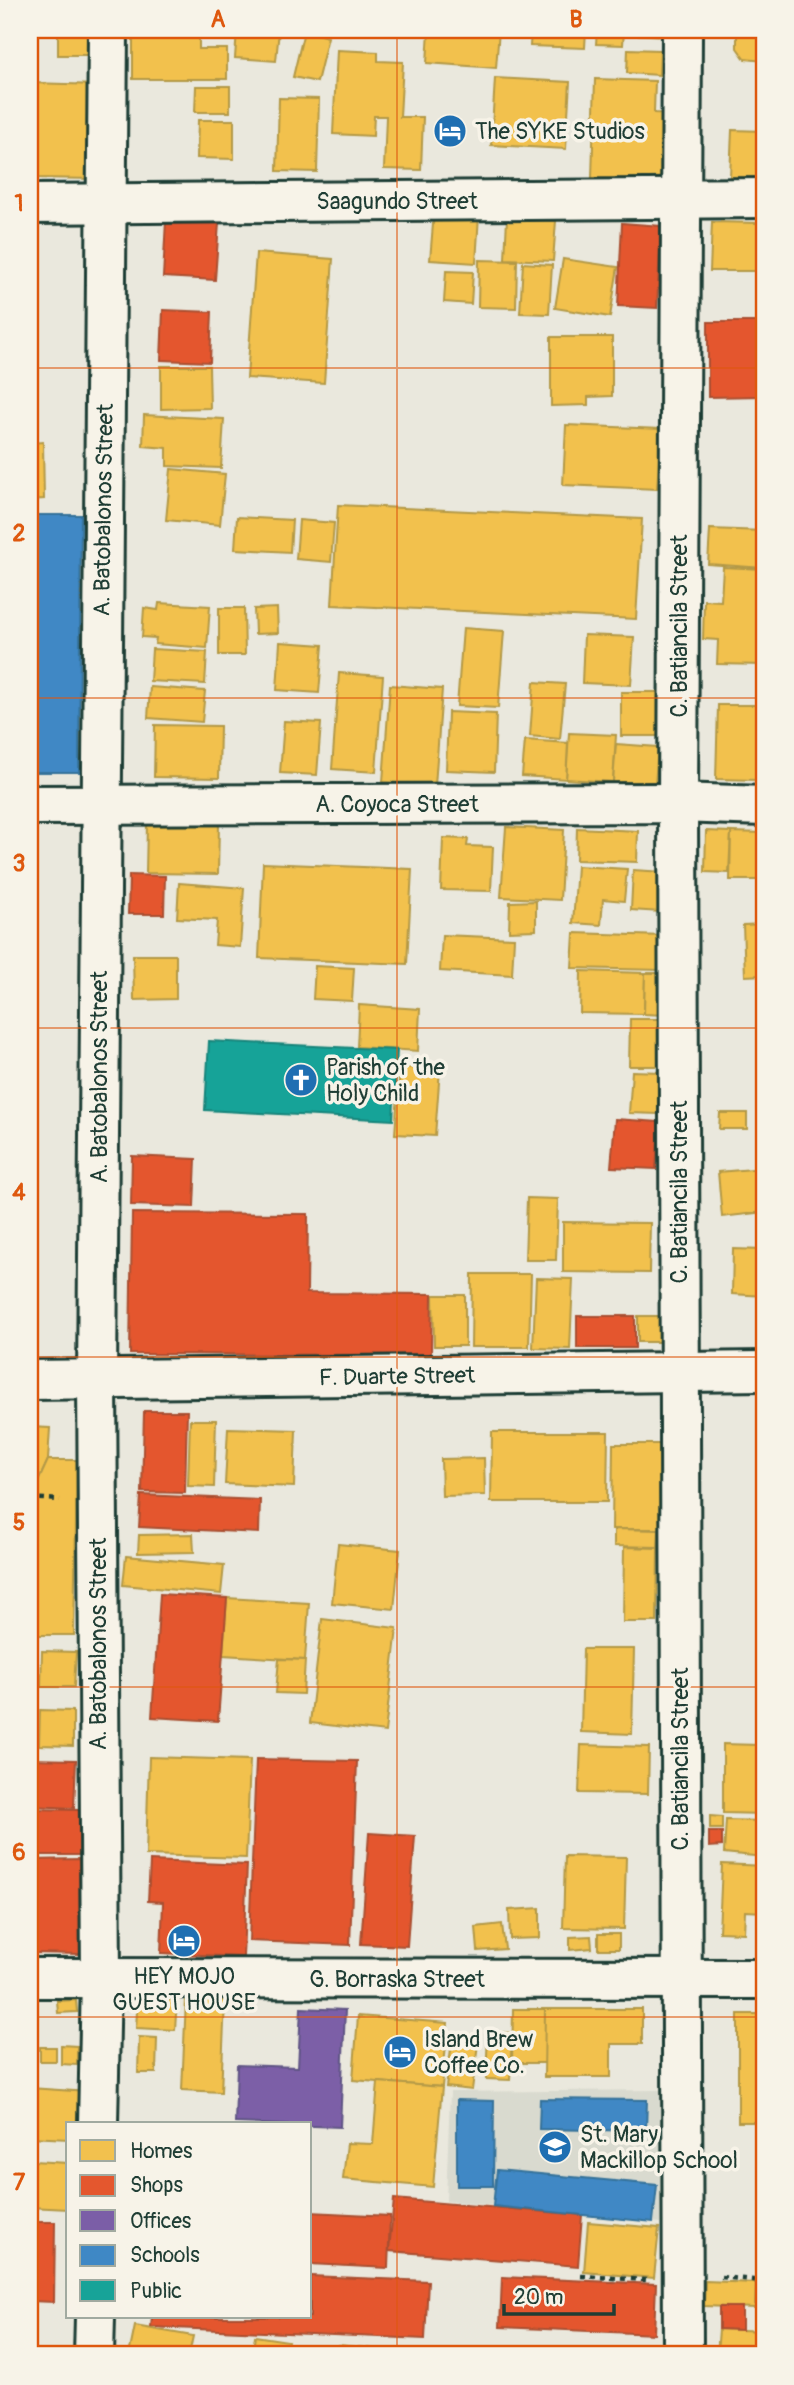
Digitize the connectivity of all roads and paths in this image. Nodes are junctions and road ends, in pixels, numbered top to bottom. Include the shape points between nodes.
1 (108, 30) edge
2 (682, 30) edge
3 (764, 198) edge
4 (682, 200) junction
5 (30, 204) edge
6 (107, 204) junction
7 (678, 803) junction
8 (100, 804) junction
9 (30, 805) edge
10 (764, 806) edge
11 (764, 1371) edge
12 (679, 1372) junction
13 (30, 1380) edge
14 (97, 1380) junction
15 (101, 1977) junction
16 (30, 1978) edge
17 (764, 1979) edge
18 (680, 1980) junction
19 (98, 2122) edge
20 (581, 2276) dead end
21 (683, 2282) junction
22 (95, 2318) edge
23 (94, 2355) edge
24 (683, 2355) edge

1 - 6 street, A. Batobalonos Street
2 - 4 street, C. Batiancila Street
3 - 4 street, Saagundo Street
4 - 6 street, Saagundo Street
4 - 7 street, C. Batiancila Street
5 - 6 street, Saagundo Street
6 - 8 street, A. Batobalonos Street
7 - 8 street, A. Coyoca Street
7 - 10 street, A. Coyoca Street
7 - 12 street, C. Batiancila Street
8 - 9 street, A. Coyoca Street
8 - 14 street, A. Batobalonos Street
11 - 12 street, F. Duarte Street
12 - 14 street, F. Duarte Street
12 - 18 street, C. Batiancila Street
13 - 14 street, F. Duarte Street
14 - 15 street, A. Batobalonos Street
15 - 16 street, G. Borraska Street
15 - 18 street, G. Borraska Street
15 - 19 street, A. Batobalonos Street
17 - 18 street, G. Borraska Street
18 - 21 street, C. Batiancila Street
20 - 21 path
21 - 24 street, C. Batiancila Street
22 - 23 street

